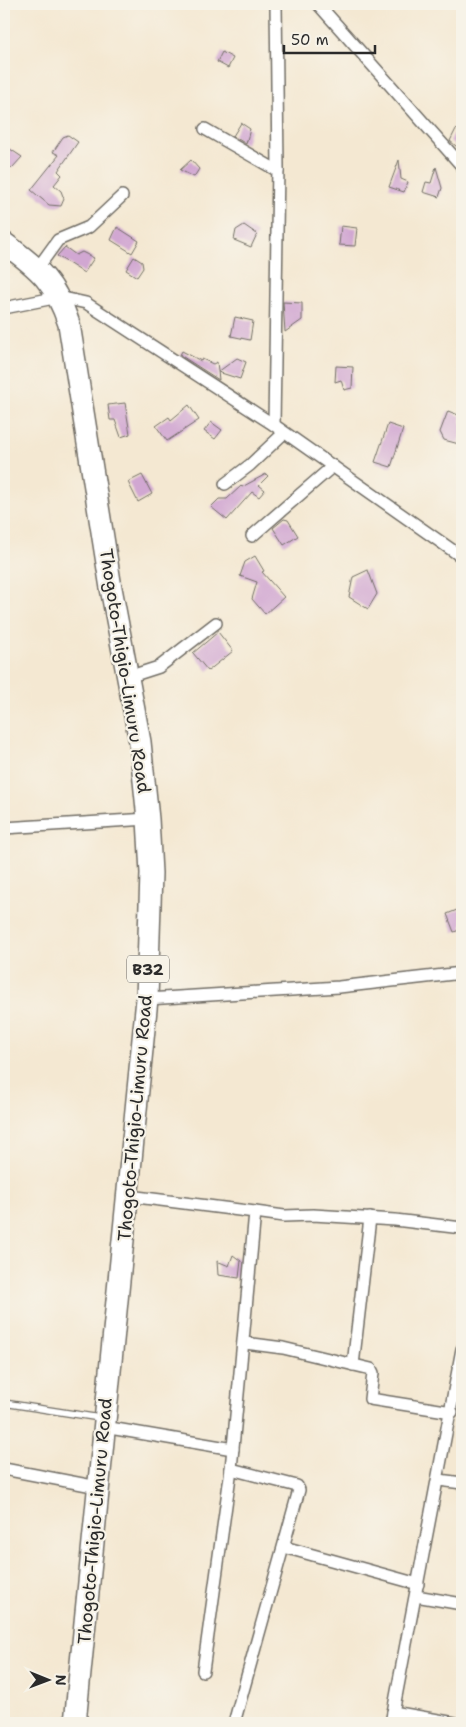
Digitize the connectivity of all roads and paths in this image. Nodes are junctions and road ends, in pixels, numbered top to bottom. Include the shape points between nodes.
1 (276, 4) edge
2 (318, 4) edge
3 (204, 129) dead end
4 (462, 166) edge
5 (278, 171) junction
6 (122, 196) dead end
7 (4, 243) edge
8 (37, 269) junction
9 (60, 297) junction
10 (4, 308) edge
11 (274, 425) junction
12 (284, 432) junction
13 (333, 466) junction
14 (225, 484) dead end
15 (252, 536) dead end
16 (462, 557) edge
17 (216, 623) dead end
18 (128, 677) junction
19 (148, 819) junction
20 (4, 828) edge
21 (462, 973) edge
22 (147, 999) junction
23 (129, 1196) junction
24 (256, 1212) junction
25 (370, 1218) junction
26 (462, 1228) edge
27 (244, 1343) junction
28 (462, 1350) edge
29 (353, 1365) junction
30 (4, 1403) edge
31 (452, 1412) junction
32 (104, 1423) junction
33 (233, 1450) junction
34 (4, 1469) edge
35 (231, 1469) junction
36 (439, 1480) junction
37 (462, 1483) edge
38 (98, 1487) junction
39 (284, 1547) junction
40 (418, 1584) junction
41 (416, 1596) junction
42 (462, 1604) edge
43 (203, 1671) dead end
44 (392, 1718) edge
45 (75, 1723) edge
46 (234, 1723) edge
47 (454, 1723) edge

1 - 5 street
2 - 4 street
3 - 5 street
5 - 11 street
6 - 8 street via 88,227 58,240
7 - 8 highway, Thogoto-Thigio-Limuru Road / B32
8 - 9 highway, Thogoto-Thigio-Limuru Road / B32
9 - 10 street
9 - 11 street via 86,303
9 - 18 highway, Thogoto-Thigio-Limuru Road / B32 via 69,324
11 - 12 street
12 - 13 street
12 - 14 street
13 - 15 street
13 - 16 street
17 - 18 street via 159,667
18 - 19 highway, Thogoto-Thigio-Limuru Road / B32 via 140,742
19 - 20 street
19 - 22 highway, Thogoto-Thigio-Limuru Road / B32 via 150,931
21 - 22 street via 339,987
22 - 23 highway, Thogoto-Thigio-Limuru Road / B32
23 - 24 street
23 - 32 highway, Thogoto-Thigio-Limuru Road / B32
24 - 25 street via 284,1216
24 - 27 street via 248,1271
25 - 26 street
25 - 29 street
27 - 29 street via 283,1348
27 - 33 street
28 - 31 street
29 - 31 street via 373,1371 370,1399
30 - 32 lane
31 - 36 street
32 - 33 street
32 - 38 highway, Thogoto-Thigio-Limuru Road / B32
33 - 35 street
34 - 38 street
35 - 39 street via 297,1486 298,1497
35 - 43 street
36 - 37 street
36 - 40 street
38 - 45 highway, Thogoto-Thigio-Limuru Road / B32
39 - 40 street
39 - 46 street
40 - 41 street
41 - 42 street
41 - 44 street
44 - 47 street

